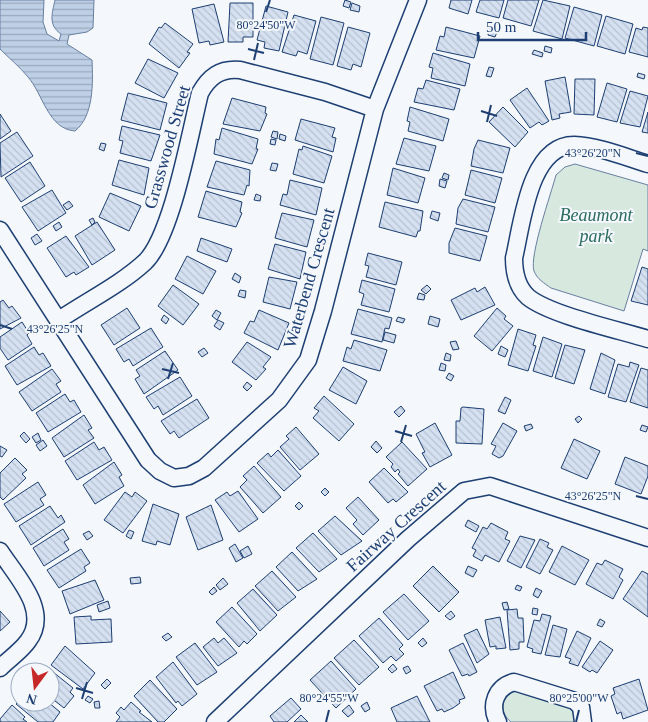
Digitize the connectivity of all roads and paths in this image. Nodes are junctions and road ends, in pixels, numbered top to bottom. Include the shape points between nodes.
1 (418, 0) edge
2 (375, 108) junction
3 (648, 164) edge
4 (0, 230) edge
5 (59, 320) junction
6 (648, 339) edge
7 (648, 538) edge
8 (0, 551) edge
9 (0, 668) edge
10 (224, 719) edge
11 (498, 722) edge
12 (583, 722) edge

1 - 2 street, Waterbend Crescent
2 - 5 street, Grasswood Street via 240,70 226,70 214,75 200,93 166,227 155,249 134,271
2 - 5 street, Waterbend Crescent via 308,360 279,400 204,468 189,476 174,478 148,460
3 - 6 street via 587,147 572,145 554,150 534,178 514,265 517,280 527,296 543,307
4 - 5 street, Waterbend Crescent
7 - 10 street, Fairway Crescent via 490,486 464,491 408,539
8 - 9 street via 32,600 36,622 28,642
11 - 12 street via 494,710 497,694 514,682 575,701 581,706

